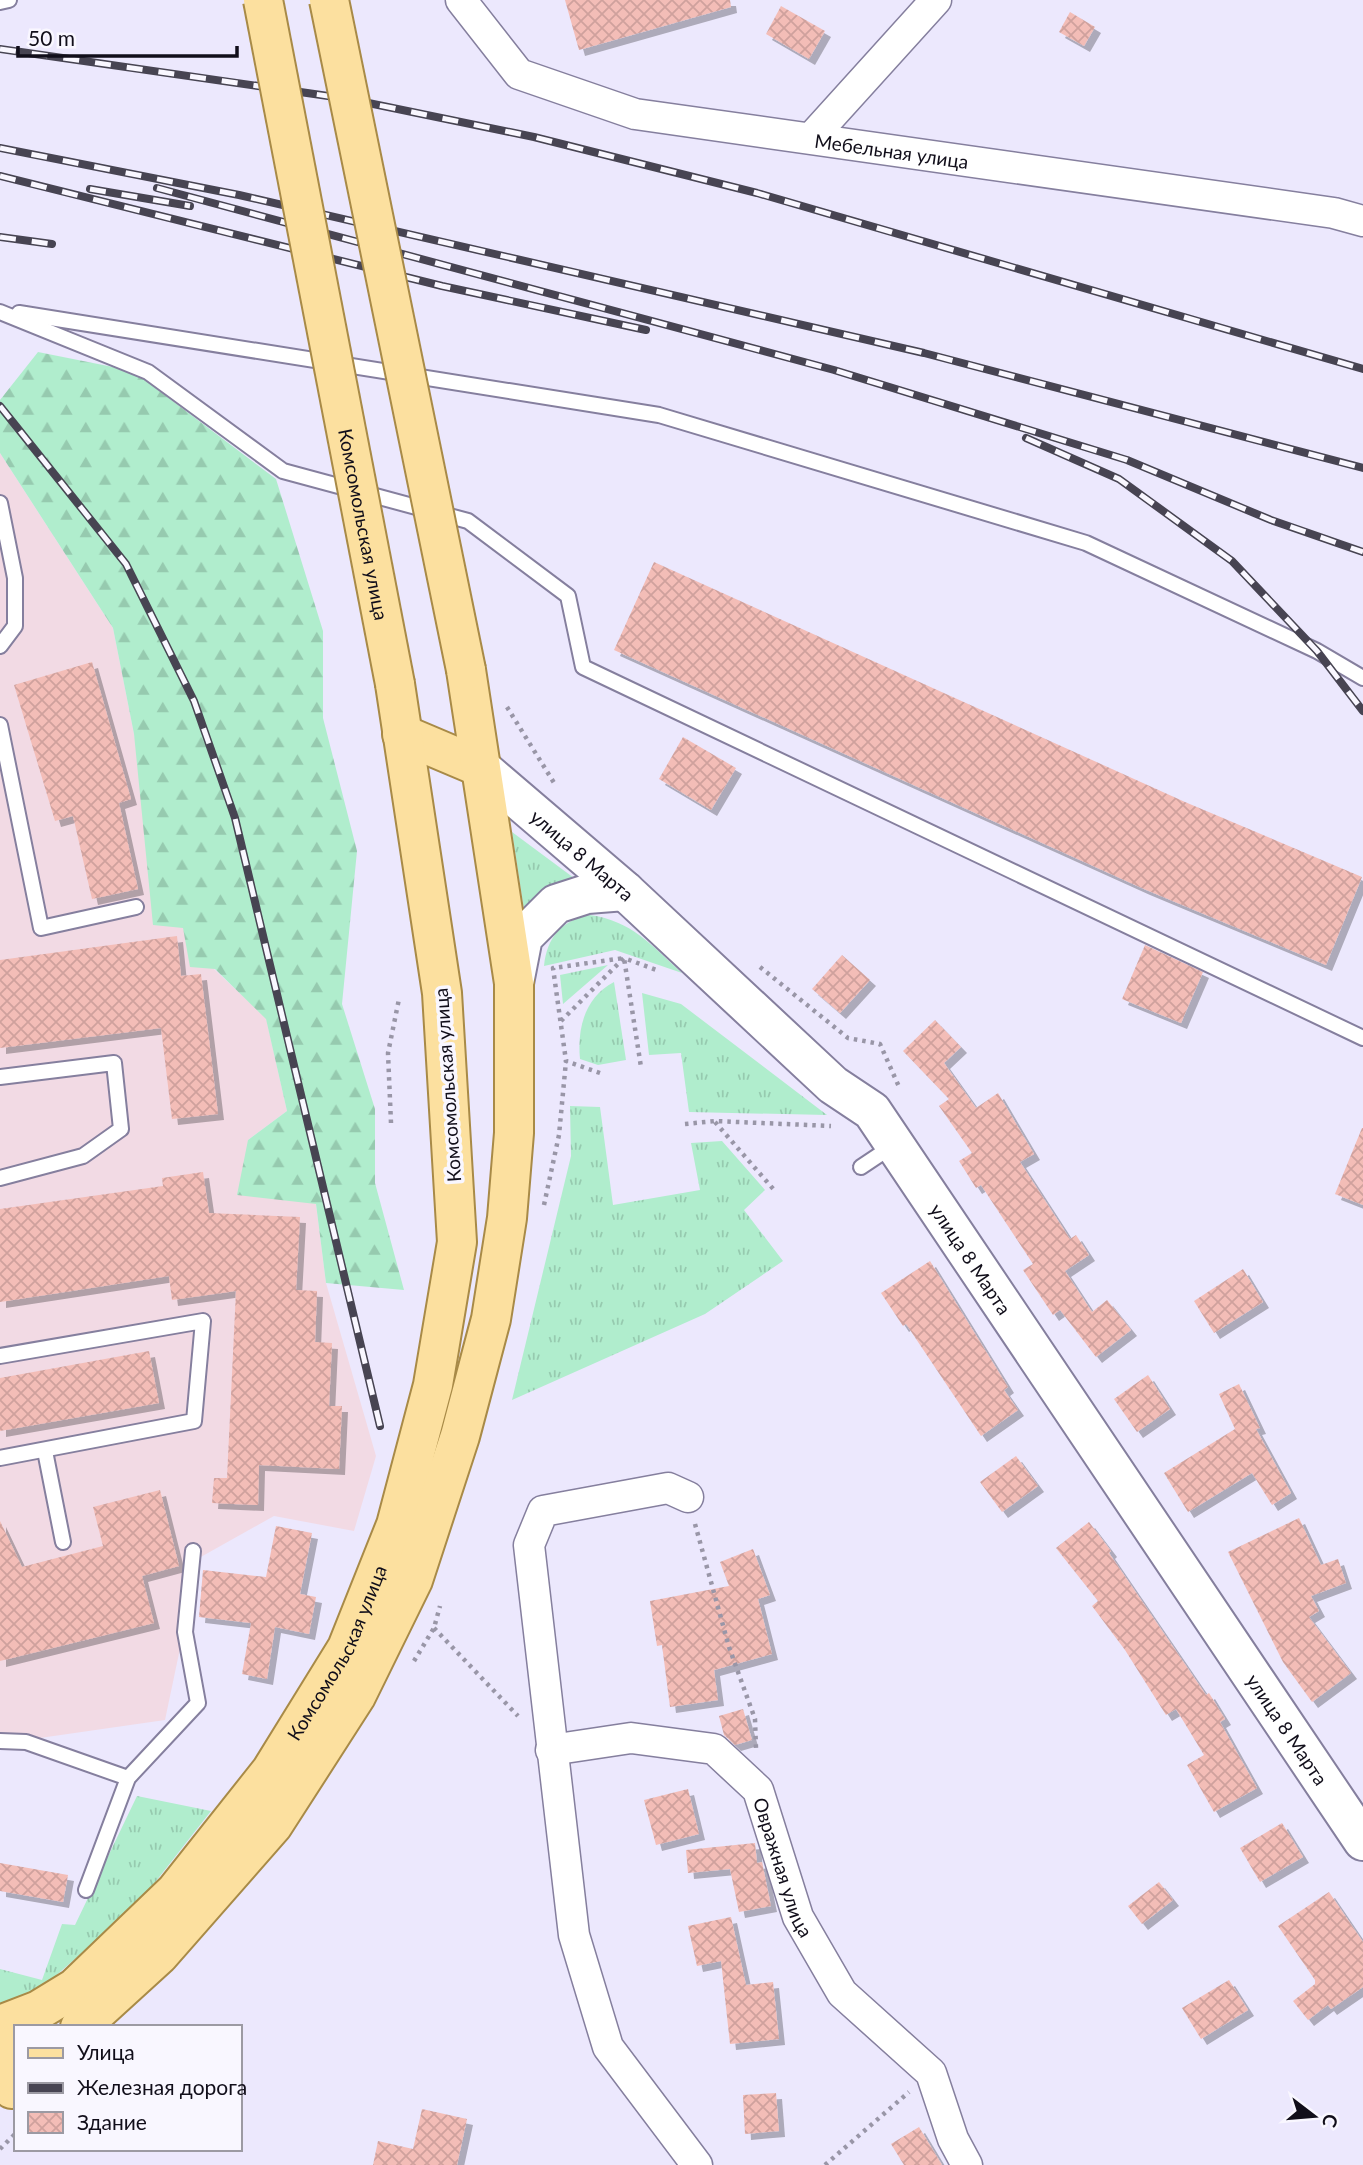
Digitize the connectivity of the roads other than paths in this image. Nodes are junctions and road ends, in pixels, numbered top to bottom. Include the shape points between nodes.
1 (9, 0) edge
2 (263, 0) edge
3 (329, 0) edge
4 (461, 0) edge
5 (936, 0) edge
6 (0, 2) edge
7 (812, 136) junction
8 (1363, 221) edge
9 (0, 311) edge
10 (0, 503) edge
11 (15, 578) junction
12 (0, 580) edge
13 (0, 646) edge
14 (1363, 678) edge
15 (0, 725) edge
16 (402, 734) junction
17 (480, 767) junction
18 (625, 891) junction
19 (136, 907) dead end
20 (514, 983) junction
21 (1363, 1038) edge
22 (0, 1077) edge
23 (895, 1145) junction
24 (861, 1167) dead end
25 (0, 1178) edge
26 (0, 1356) edge
27 (45, 1451) junction
28 (0, 1458) edge
29 (688, 1496) road end
30 (63, 1542) dead end
31 (192, 1551) dead end
32 (0, 1741) edge
33 (551, 1750) junction
34 (128, 1777) junction
35 (1363, 1841) edge
36 (86, 1890) dead end
37 (82, 2025) edge
38 (0, 2027) edge
39 (9, 2092) edge
40 (697, 2165) edge
41 (967, 2165) edge

1 - 6 lane
2 - 16 main road, Комсомольская улица, bridge
3 - 17 main road, Комсомольская улица, bridge via 466,670
4 - 7 street, Мебельная улица via 519,74 635,114
5 - 7 street
7 - 8 street, Мебельная улица
9 - 14 lane via 659,415 1086,544 1317,651
9 - 21 lane via 148,372 282,471 467,521 568,596 583,667
10 - 11 lane
11 - 12 lane
11 - 13 lane via 15,626
15 - 19 lane via 41,928
16 - 17 main road
16 - 38 main road, Комсомольская улица via 442,993 457,1242 433,1385 396,1525 347,1648 271,1771 175,1892 75,1988
17 - 18 main road, улица 8 Марта
17 - 20 main road, Комсомольская улица
18 - 20 main road via 587,894 556,904 523,937
18 - 23 main road, улица 8 Марта via 833,1085 872,1111
20 - 37 main road, Комсомольская улица via 514,1133 491,1319 460,1436 413,1580 356,1696 273,1825 159,1955
22 - 25 lane via 114,1063 121,1129 83,1156
23 - 24 lane
23 - 35 main road, улица 8 Марта
26 - 27 lane via 202,1321 194,1421
27 - 28 lane
27 - 30 lane
29 - 33 street via 668,1488 542,1511 529,1545
31 - 34 lane via 185,1632 198,1703
32 - 34 lane via 26,1742
33 - 40 street via 574,1935 608,2047
33 - 41 street, Овражная улица via 631,1738 714,1749 758,1790 798,1917 842,1993 931,2073 953,2139
34 - 36 lane
38 - 39 main road via 13,2058

